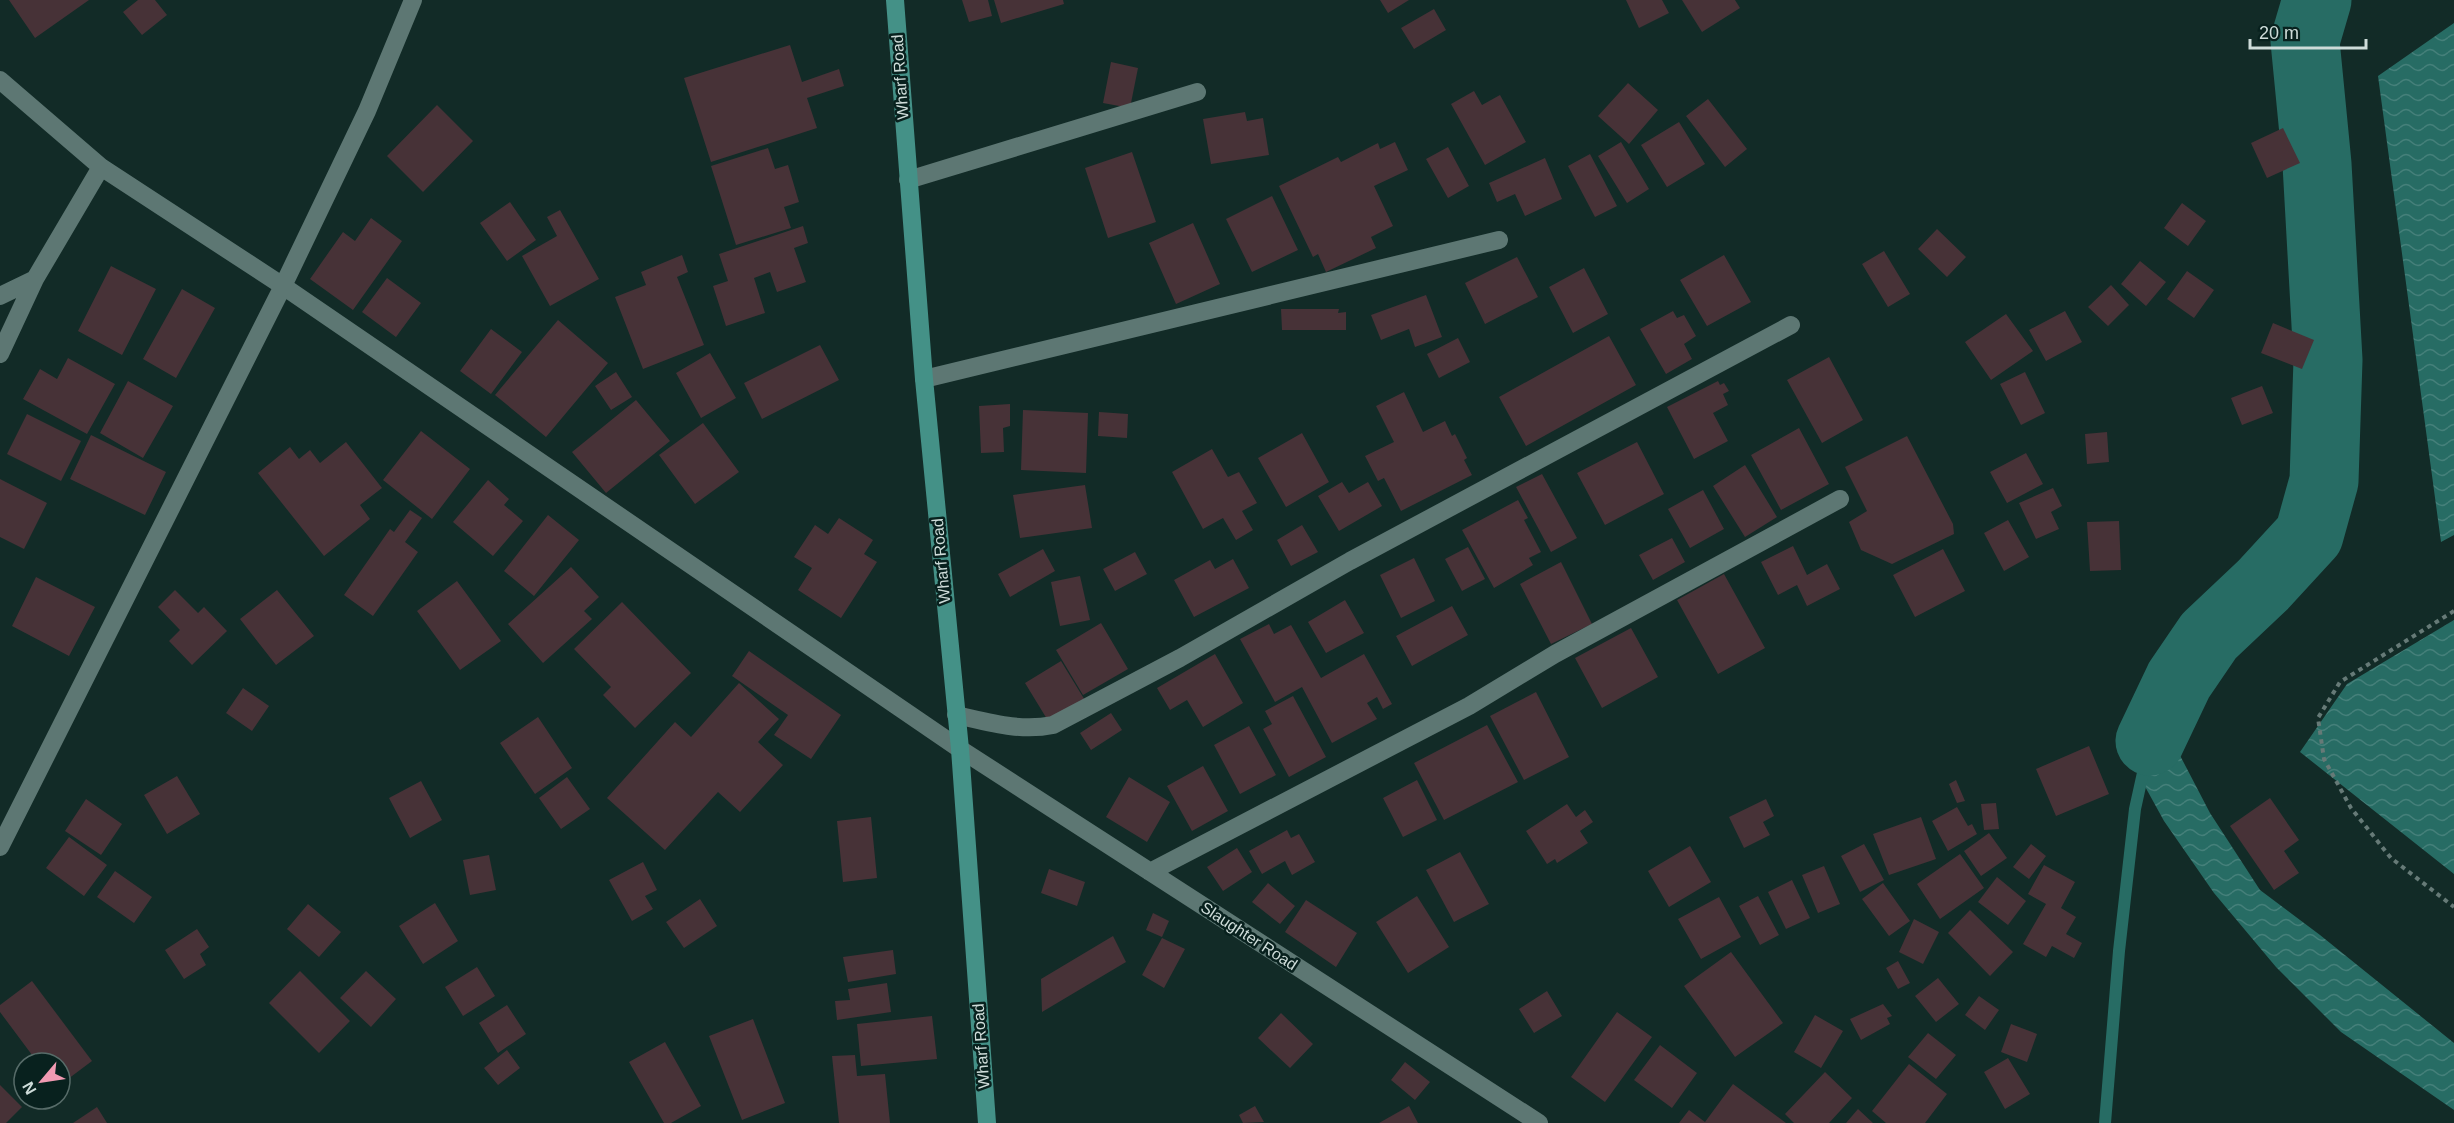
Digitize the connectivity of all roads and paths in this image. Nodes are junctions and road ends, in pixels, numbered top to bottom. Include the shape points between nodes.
1 (413, 0) edge
2 (895, 0) edge
3 (0, 80) edge
4 (1197, 92) dead end
5 (100, 167) junction
6 (908, 180) junction
7 (1498, 240) dead end
8 (35, 279) junction
9 (283, 286) junction
10 (0, 296) edge
11 (1791, 325) dead end
12 (0, 354) edge
13 (924, 379) junction
14 (1840, 499) dead end
15 (2454, 611) edge
16 (956, 715) junction
17 (960, 749) junction
18 (0, 847) edge
19 (1150, 872) junction
20 (2454, 907) edge
21 (987, 1123) edge
22 (1539, 1123) edge

1 - 9 street via 367,111
2 - 6 main road, Wharf Road
3 - 5 street, Slaughter Road
4 - 6 street
5 - 8 street
5 - 9 street, Slaughter Road
6 - 13 main road, Wharf Road
7 - 13 street
8 - 10 street
8 - 12 street
9 - 17 street, Slaughter Road
9 - 18 street
11 - 16 street via 1053,725 1016,728
13 - 16 main road, Wharf Road
14 - 19 street via 1555,654 1469,706
15 - 20 path via 2340,682 2318,718 2324,759 2351,808 2391,858
16 - 17 main road, Wharf Road
17 - 19 street, Slaughter Road
17 - 21 main road, Wharf Road
19 - 22 street, Slaughter Road

